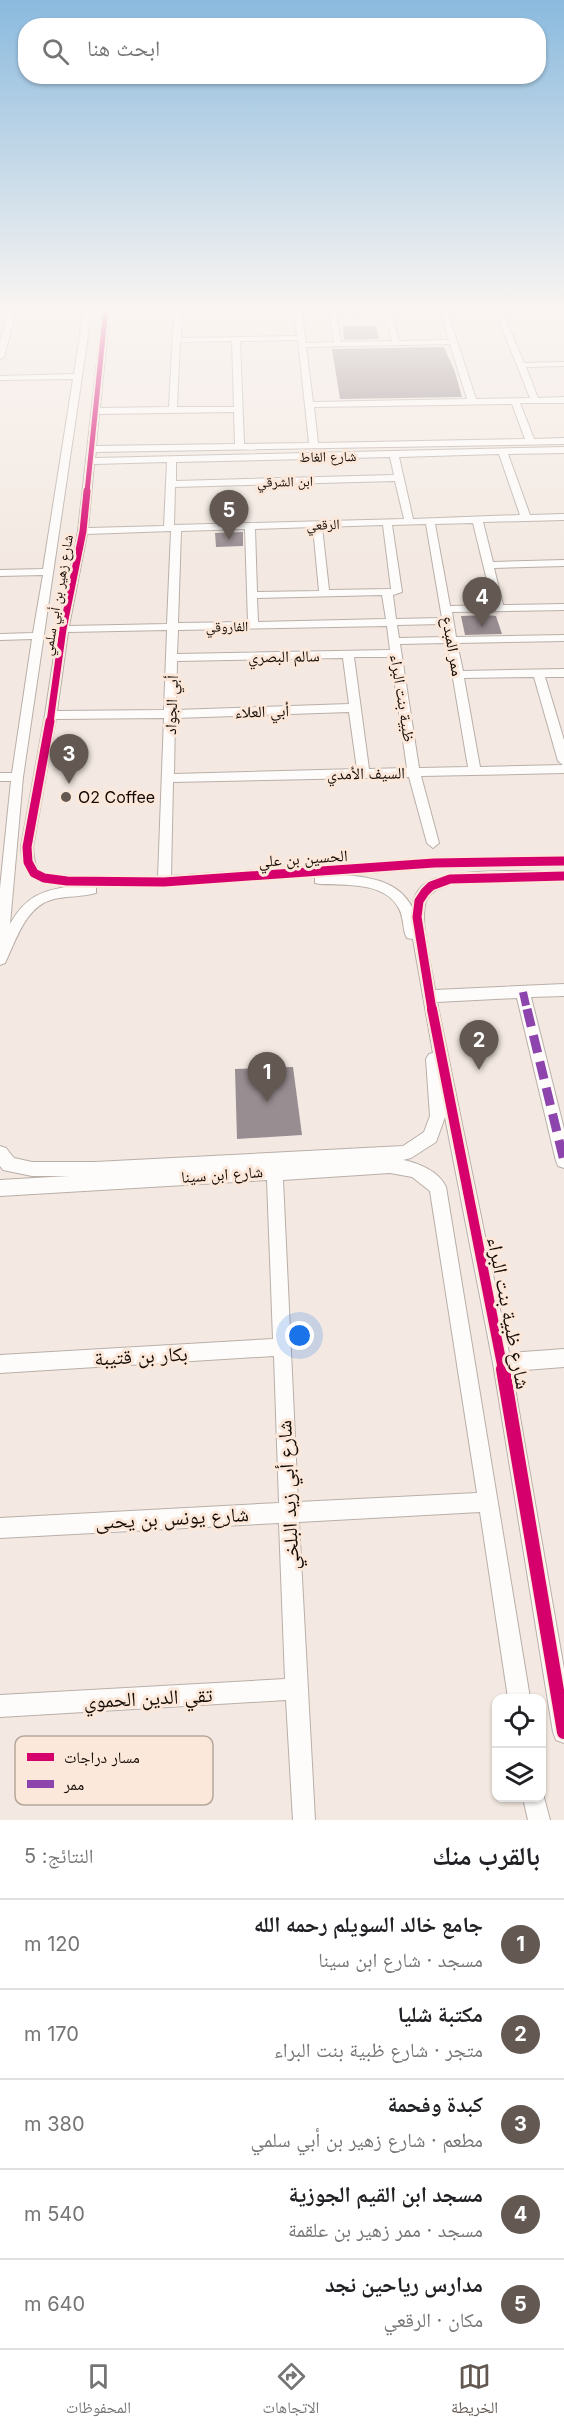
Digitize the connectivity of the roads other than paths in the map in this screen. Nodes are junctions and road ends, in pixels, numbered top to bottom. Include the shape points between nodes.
1 (74, 393) edge
2 (99, 393) edge
3 (174, 393) edge
4 (238, 393) edge
5 (308, 393) edge
6 (469, 393) edge
7 (533, 393) edge
8 (536, 400) junction
9 (564, 400) edge
10 (472, 401) junction
11 (515, 401) junction
12 (310, 405) junction
13 (239, 408) junction
14 (173, 410) junction
15 (97, 411) junction
16 (564, 441) edge
17 (531, 442) junction
18 (314, 446) junction
19 (240, 447) junction
20 (564, 450) edge
21 (502, 452) junction
22 (394, 454) junction
23 (92, 455) junction
24 (172, 459) junction
25 (399, 478) junction
26 (171, 484) junction
27 (564, 517) edge
28 (526, 518) junction
29 (477, 519) junction
30 (408, 521) junction
31 (430, 521) junction
32 (387, 522) junction
33 (317, 524) junction
34 (250, 526) junction
35 (172, 528) junction
36 (82, 531) junction
37 (564, 563) edge
38 (488, 565) junction
39 (48, 572) junction
40 (0, 573) edge
41 (392, 592) junction
42 (324, 594) junction
43 (253, 595) junction
44 (564, 607) edge
45 (500, 608) junction
46 (447, 609) junction
47 (449, 621) junction
48 (391, 622) junction
49 (253, 626) junction
50 (174, 627) junction
51 (63, 630) junction
52 (39, 636) junction
53 (0, 637) edge
54 (564, 639) edge
55 (452, 640) junction
56 (395, 647) junction
57 (348, 655) junction
58 (173, 658) junction
59 (539, 674) junction
60 (564, 674) edge
61 (458, 675) junction
62 (354, 708) junction
63 (171, 714) junction
64 (51, 715) junction
65 (564, 761) edge
66 (564, 769) edge
67 (475, 771) junction
68 (414, 772) junction
69 (363, 773) junction
70 (0, 777) edge
71 (17, 777) junction
72 (169, 778) junction
73 (433, 843) dead end
74 (564, 861) edge
75 (564, 876) edge
76 (242, 877) junction
77 (44, 878) joint
78 (164, 882) junction
79 (0, 957) edge
80 (564, 990) edge
81 (523, 992) junction
82 (429, 996) junction
83 (0, 1153) edge
84 (564, 1161) edge
85 (275, 1171) junction
86 (0, 1188) edge
87 (281, 1347) junction
88 (564, 1358) edge
89 (502, 1363) junction
90 (0, 1364) edge
91 (488, 1502) junction
92 (289, 1511) junction
93 (0, 1528) edge
94 (296, 1689) junction
95 (518, 1694) edge
96 (0, 1706) edge
97 (564, 1732) edge
98 (535, 1802) edge
99 (304, 1820) edge
100 (539, 1820) edge

1 - 39 street, شارع زهير بن أبي سلمي
2 - 15 street, شارع زهير بن أبي سلمي
3 - 14 street
4 - 13 street
5 - 12 street
6 - 10 street
7 - 8 street
8 - 9 street
8 - 11 street
10 - 11 street
10 - 12 street
11 - 17 street
12 - 18 street
13 - 14 street
13 - 19 street
14 - 15 street
15 - 23 street, شارع زهير بن أبي سلمي
16 - 17 street, شارع الغاط
17 - 18 street, شارع الغاط
18 - 19 street, شارع الغاط
19 - 23 street, شارع الغاط
20 - 21 street, شارع الغاط
21 - 22 street, شارع الغاط
21 - 28 street
22 - 24 street, شارع الغاط
22 - 25 street
23 - 24 street, شارع الغاط
23 - 36 street, شارع زهير بن أبي سلمي
24 - 26 street, أبي الجواد
25 - 26 street, ابن الشرقي
25 - 30 street
26 - 35 street, أبي الجواد
27 - 28 street, الرقعي
28 - 29 street, الرقعي
29 - 31 street, الرقعي
29 - 38 street
30 - 31 street, الرقعي
30 - 32 street, الرقعي
31 - 46 street, ممر المبدع
32 - 33 street, الرقعي
32 - 41 street
33 - 34 street, الرقعي
33 - 42 street
34 - 35 street, الرقعي
34 - 43 street
35 - 36 street, الرقعي
35 - 50 street, أبي الجواد
36 - 51 street, شارع زهير بن أبي سلمي
37 - 38 street
38 - 45 street
39 - 40 street
39 - 52 street, شارع زهير بن أبي سلمي
41 - 42 street
41 - 48 street, ظبية بنت البراء
42 - 43 street
43 - 49 street
44 - 45 street
45 - 46 street
46 - 47 street, ممر المبدع
47 - 48 street, الفاروقي
47 - 55 street, ممر المبدع
48 - 49 street, الفاروقي
48 - 56 street, ظبية بنت البراء
49 - 50 street, الفاروقي
50 - 51 street, الفاروقي
50 - 58 street, أبي الجواد
51 - 64 street, شارع زهير بن أبي سلمي
52 - 53 street
52 - 71 street, شارع زهير بن أبي سلمي
54 - 55 street, سالم البصري
55 - 56 street, سالم البصري
55 - 61 street, ممر المبدع
56 - 57 street, سالم البصري
56 - 68 street, ظبية بنت البراء
57 - 58 street, سالم البصري
57 - 62 street
58 - 63 street, أبي الجواد
59 - 60 street
59 - 61 street
59 - 65 street
61 - 67 street, ممر المبدع
62 - 63 street, أبي العلاء
62 - 69 street
63 - 64 street, أبي العلاء
63 - 72 street, أبي الجواد
64 - 77 street, شارع زهير بن أبي سلمي via 27,847 34,873
66 - 67 street, السيف الأمدي
67 - 68 street, السيف الأمدي
68 - 69 street, السيف الأمدي
68 - 73 street, ظبية بنت البراء
69 - 72 street, السيف الأمدي
70 - 71 street
71 - 79 street, شارع زهير بن أبي سلمي
72 - 78 street, أبي الجواد
74 - 76 street, الحسين بن علي via 434,863
75 - 82 street, شارع ظبية بنت البراء via 450,879 431,886 419,901 417,917
76 - 78 street, الحسين بن علي
76 - 82 street via 351,880 391,892 404,904
77 - 78 street, الحسين بن علي
78 - 79 street via 46,895 26,908
80 - 81 street
81 - 82 street
81 - 84 street
82 - 83 street via 438,1116 430,1137 405,1153 32,1169 9,1165
82 - 89 street, شارع ظبية بنت البراء
85 - 86 street, شارع ابن سينا
85 - 87 street, شارع أبي زيد البلخي
85 - 91 street, شارع ابن سينا via 390,1166 416,1170 438,1187
87 - 90 street, بكار بن قتيبة
87 - 92 street, شارع أبي زيد البلخي
88 - 89 street
89 - 97 street, شارع ظبية بنت البراء
91 - 92 street, شارع يونس بن يحىى
91 - 95 street
92 - 93 street, شارع يونس بن يحىى
92 - 94 street, شارع أبي زيد البلخي
94 - 96 street, تقي الدين الحموي
94 - 99 street, شارع أبي زيد البلخي
98 - 100 street

